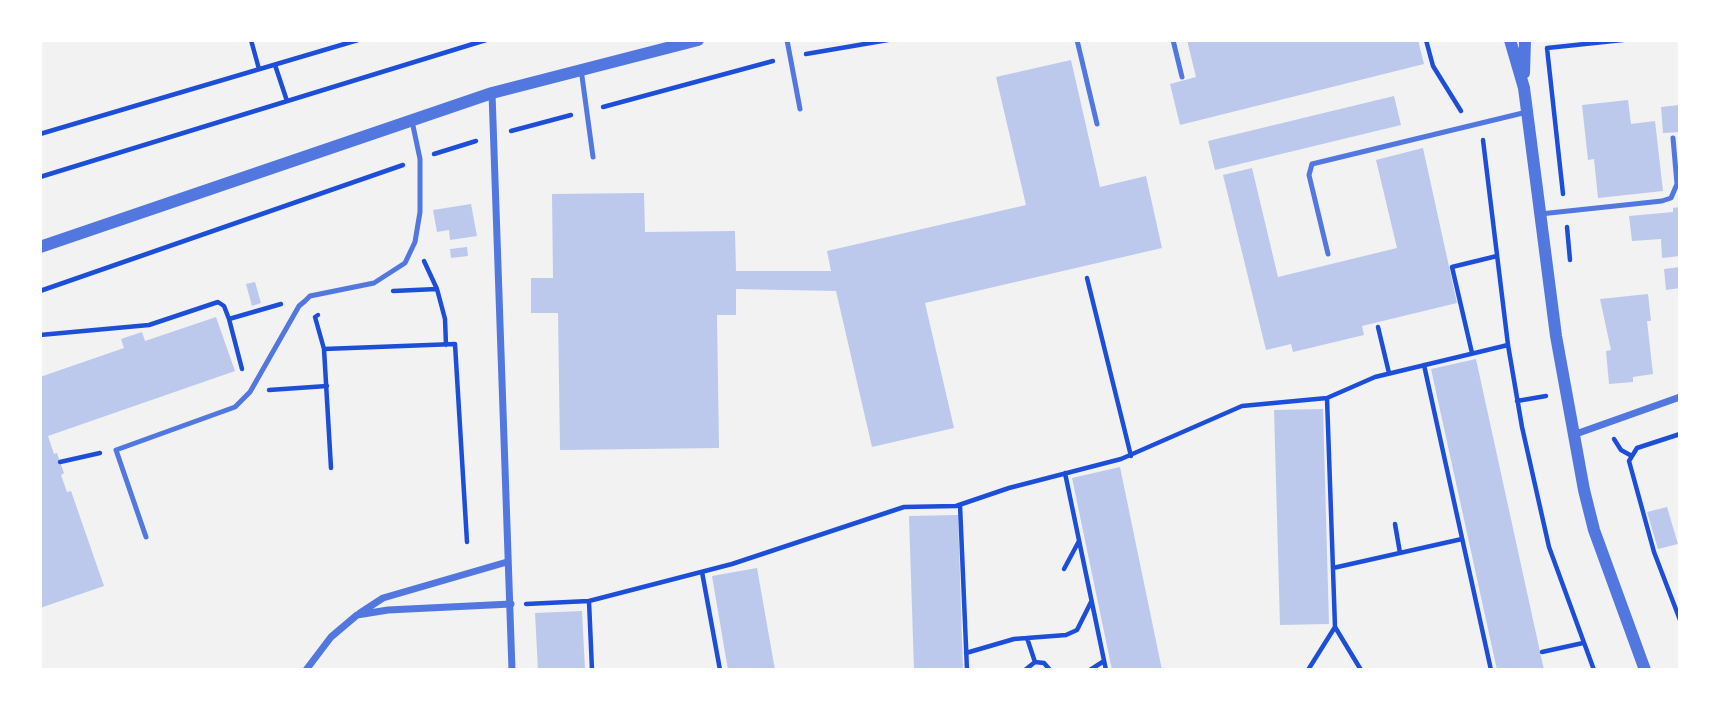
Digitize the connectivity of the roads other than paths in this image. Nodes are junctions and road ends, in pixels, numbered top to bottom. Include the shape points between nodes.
1 (698, 40) edge
2 (788, 40) edge
3 (1077, 40) edge
4 (1173, 40) edge
5 (1510, 40) edge
6 (1525, 40) edge
7 (581, 69) junction
8 (1182, 77) dead end
9 (1524, 88) junction
10 (492, 93) junction
11 (800, 109) dead end
12 (1527, 112) junction
13 (412, 120) junction
14 (1097, 124) dead end
15 (1673, 138) dead end
16 (593, 157) dead end
17 (1541, 214) junction
18 (40, 247) edge
19 (1328, 254) dead end
20 (1680, 397) edge
21 (1573, 435) junction
22 (146, 537) dead end
23 (507, 562) junction
24 (511, 604) junction
25 (357, 615) junction
26 (306, 670) edge
27 (512, 670) edge
28 (1645, 670) edge

1 - 7 street
2 - 11 lane
3 - 14 lane
4 - 8 lane
5 - 9 street
6 - 9 street
7 - 10 street
7 - 16 lane
9 - 12 street
10 - 13 street
10 - 23 street
12 - 17 street
12 - 19 lane via 1312,164 1309,175
13 - 18 street
13 - 22 lane via 420,159 419,226 405,263 374,283 310,296 299,306 250,392 235,407 116,450
15 - 17 lane via 1677,184 1671,198
17 - 21 street
20 - 21 street
21 - 28 street via 1594,530
23 - 24 street
23 - 25 street via 383,598
24 - 25 street
24 - 27 street
25 - 26 street via 331,637

